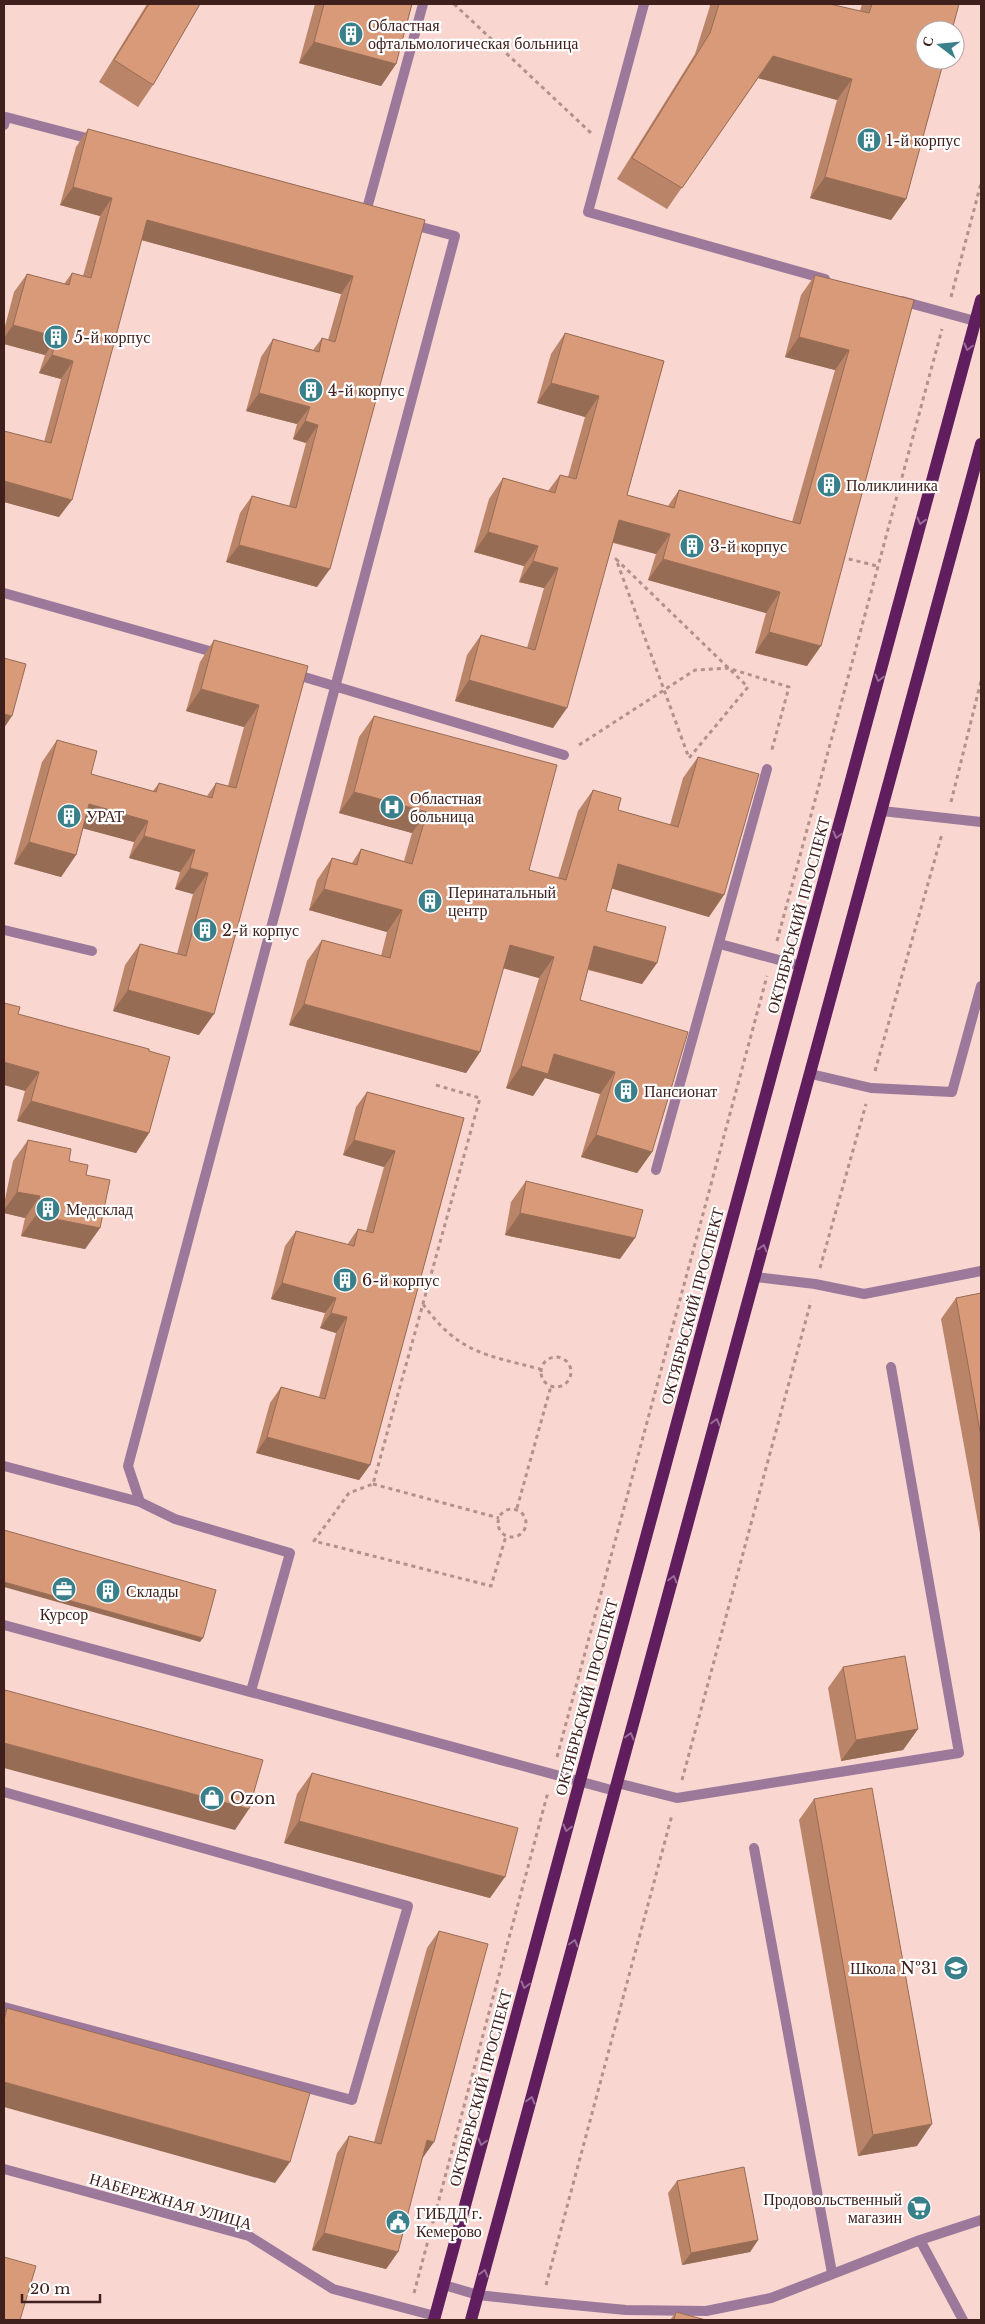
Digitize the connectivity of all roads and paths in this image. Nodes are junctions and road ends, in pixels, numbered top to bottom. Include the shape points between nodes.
1 (423, 4) edge
2 (454, 4) edge
3 (644, 4) edge
4 (4, 125) edge
5 (101, 142) edge
6 (605, 148) junction
7 (981, 183) edge
8 (366, 212) edge
9 (402, 222) edge
10 (832, 281) edge
11 (888, 297) edge
12 (981, 300) edge
13 (947, 313) junction
14 (975, 321) junction
15 (981, 444) edge
16 (837, 555) edge
17 (877, 566) junction
18 (4, 594) edge
19 (231, 657) edge
20 (728, 668) junction
21 (278, 670) edge
22 (981, 681) edge
23 (335, 686) junction
24 (664, 690) junction
25 (564, 755) joint
26 (767, 770) joint
27 (882, 811) junction
28 (947, 819) junction
29 (981, 822) edge
30 (4, 930) edge
31 (720, 944) junction
32 (92, 951) dead end
33 (772, 958) junction
34 (801, 966) junction
35 (981, 986) edge
36 (811, 1074) junction
37 (436, 1085) dead end
38 (871, 1088) junction
39 (656, 1170) edge
40 (981, 1271) edge
41 (756, 1277) junction
42 (815, 1284) junction
43 (423, 1304) junction
44 (891, 1367) dead end
45 (540, 1369) junction
46 (551, 1386) junction
47 (4, 1466) edge
48 (373, 1484) junction
49 (140, 1502) junction
50 (517, 1508) junction
51 (499, 1518) junction
52 (506, 1536) junction
53 (4, 1625) edge
54 (252, 1691) junction
55 (553, 1775) junction
56 (580, 1781) junction
57 (616, 1787) junction
58 (4, 1792) edge
59 (677, 1798) junction
60 (754, 1848) dead end
61 (4, 2007) edge
62 (4, 2169) edge
63 (981, 2220) edge
64 (920, 2240) junction
65 (832, 2273) junction
66 (444, 2285) junction
67 (478, 2295) junction
68 (542, 2302) junction
69 (409, 2309) junction
70 (626, 2310) junction
71 (435, 2318) edge
72 (471, 2320) edge
73 (623, 2320) edge
74 (963, 2320) edge

1 - 8 street
2 - 6 path
3 - 6 street
4 - 5 street via 6,117
6 - 10 street via 588,212
7 - 13 path
9 - 23 street via 455,236
11 - 13 street
12 - 14 main road, ОКТЯБРЬСКИЙ ПРОСПЕКТ
13 - 14 street
13 - 17 path
14 -> 34 main road, ОКТЯБРЬСКИЙ ПРОСПЕКТ
15 - 27 main road
16 - 17 path
17 - 33 path
18 - 19 street
20 - 24 path via 695,670
20 - 24 path via 748,687 689,758
20 - 24 path via 616,559
20 - 26 path via 789,687
21 - 23 street
22 - 28 path
23 - 25 street
23 - 49 street via 128,1466
24 - 25 path
26 - 31 street
27 - 28 street
27 - 36 main road
28 - 29 street
28 - 38 path
30 - 32 street
31 - 33 street
31 - 39 street
33 - 34 street
33 - 55 path
34 - 56 main road, ОКТЯБРЬСКИЙ ПРОСПЕКТ
35 - 38 street via 952,1092
36 - 38 street
41 -> 36 main road
37 - 43 path via 480,1098
38 - 42 path
40 - 42 street via 864,1294
41 - 42 street
57 -> 41 main road
42 - 59 path
43 - 45 path via 441,1328 475,1352
43 - 48 path
44 - 59 street via 959,1752
45 - 46 path via 541,1377
45 - 46 path via 544,1363 556,1358 570,1364 570,1378 566,1384
46 - 50 path
47 - 49 street
48 - 51 path
48 - 52 path via 349,1493 314,1541 491,1586
49 - 54 street via 175,1519 290,1553
50 - 51 path via 502,1512
50 - 52 path via 526,1516 526,1528 518,1537
51 - 52 path via 501,1532
53 - 54 street
54 - 55 street
55 - 56 street
55 - 69 path
56 - 57 street
56 -> 66 main road, ОКТЯБРЬСКИЙ ПРОСПЕКТ
57 - 59 street
67 -> 57 main road
58 - 61 street via 408,1906 352,2100
59 - 68 path
60 - 65 street
62 - 69 street, НАБЕРЕЖНАЯ УЛИЦА via 248,2236 333,2289
63 - 64 street
64 - 65 street
64 - 74 street
65 - 70 street via 770,2298 706,2311
66 - 67 street
66 - 71 main road, ОКТЯБРЬСКИЙ ПРОСПЕКТ
67 - 68 street
67 - 72 main road
68 - 70 street
69 - 71 street, НАБЕРЕЖНАЯ УЛИЦА
70 - 73 street

